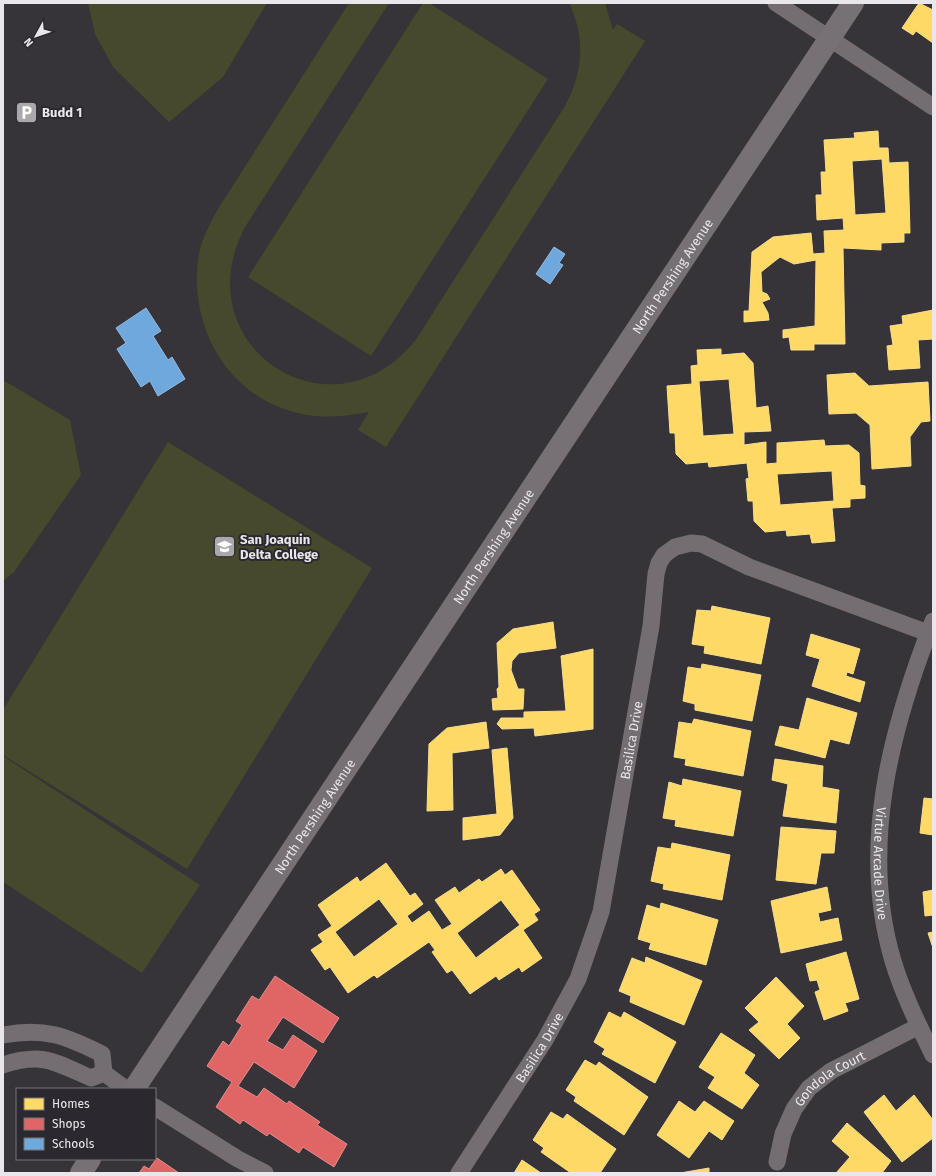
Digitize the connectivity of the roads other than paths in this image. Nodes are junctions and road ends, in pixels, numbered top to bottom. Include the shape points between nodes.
1 (776, 3) edge
2 (853, 3) edge
3 (829, 39) junction
4 (933, 107) edge
5 (931, 627) edge
6 (919, 1026) junction
7 (3, 1035) edge
8 (933, 1056) edge
9 (3, 1065) edge
10 (104, 1073) junction
11 (125, 1088) edge
12 (135, 1088) edge
13 (156, 1108) edge
14 (89, 1160) edge
15 (777, 1162) dead end
16 (81, 1173) edge
17 (265, 1173) edge
18 (459, 1173) edge

1 - 3 street
2 - 3 main road, North Pershing Avenue
3 - 4 street
3 - 12 main road, North Pershing Avenue
5 - 6 street, Virtue Arcade Drive via 893,740 881,800 879,870 885,923 905,997
5 - 18 street, Basilica Drive via 749,567 702,544 691,543 676,547 664,555 656,574 651,626 601,912 578,978 545,1040
6 - 8 street, Virtue Arcade Drive
6 - 15 street, Gondola Court via 831,1072 809,1088 794,1109 782,1134
7 - 10 street via 24,1031 58,1034 102,1054
9 - 10 street via 34,1058 50,1060 91,1078
10 - 11 street
13 - 17 street
14 - 16 main road

